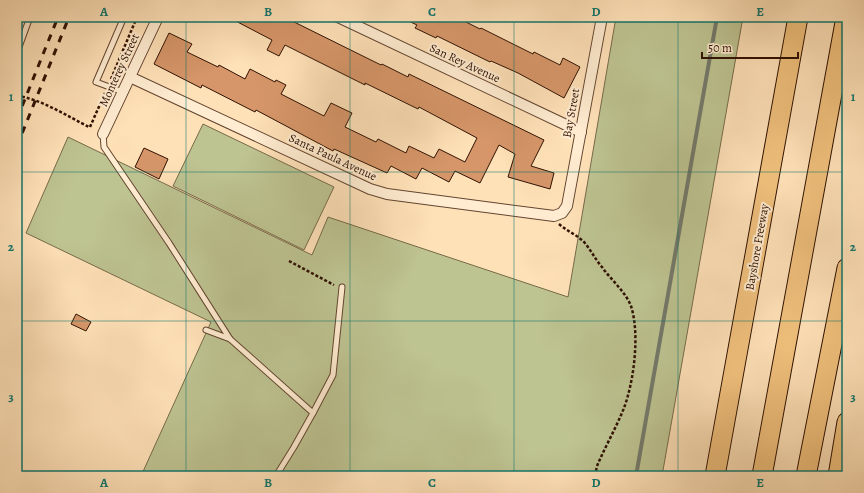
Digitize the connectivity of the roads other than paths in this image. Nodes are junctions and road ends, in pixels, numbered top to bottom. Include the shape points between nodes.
1 (30, 17) edge
2 (124, 17) edge
3 (158, 17) edge
4 (338, 17) edge
5 (602, 17) edge
6 (792, 17) edge
7 (798, 17) edge
8 (846, 17) edge
9 (19, 47) dead end
10 (130, 76) junction
11 (788, 77) junction
12 (123, 92) junction
13 (581, 132) junction
14 (103, 134) joint
15 (558, 214) joint
16 (847, 268) edge
17 (342, 288) road end
18 (206, 330) dead end
19 (230, 339) junction
20 (313, 413) junction
21 (847, 422) edge
22 (276, 476) edge
23 (715, 476) edge
24 (762, 476) edge
25 (806, 476) edge
26 (838, 476) edge

1 - 9 lane
2 - 12 lane via 96,82
3 - 10 street, Monterey Street
4 - 13 street, San Rey Avenue
5 - 13 street, Bay Street
6 - 11 highway
7 - 11 highway, Bayshore Freeway
8 - 24 highway
10 - 12 street, Monterey Street
10 - 15 street, Santa Paula Avenue via 370,189 387,194
11 - 23 highway, Bayshore Freeway
12 - 14 street, Monterey Street
13 - 15 street, Bay Street via 567,206
14 - 19 lane via 104,147 170,243
16 - 25 highway
17 - 20 lane via 333,375
18 - 19 lane
19 - 20 lane
20 - 22 lane
21 - 26 highway

